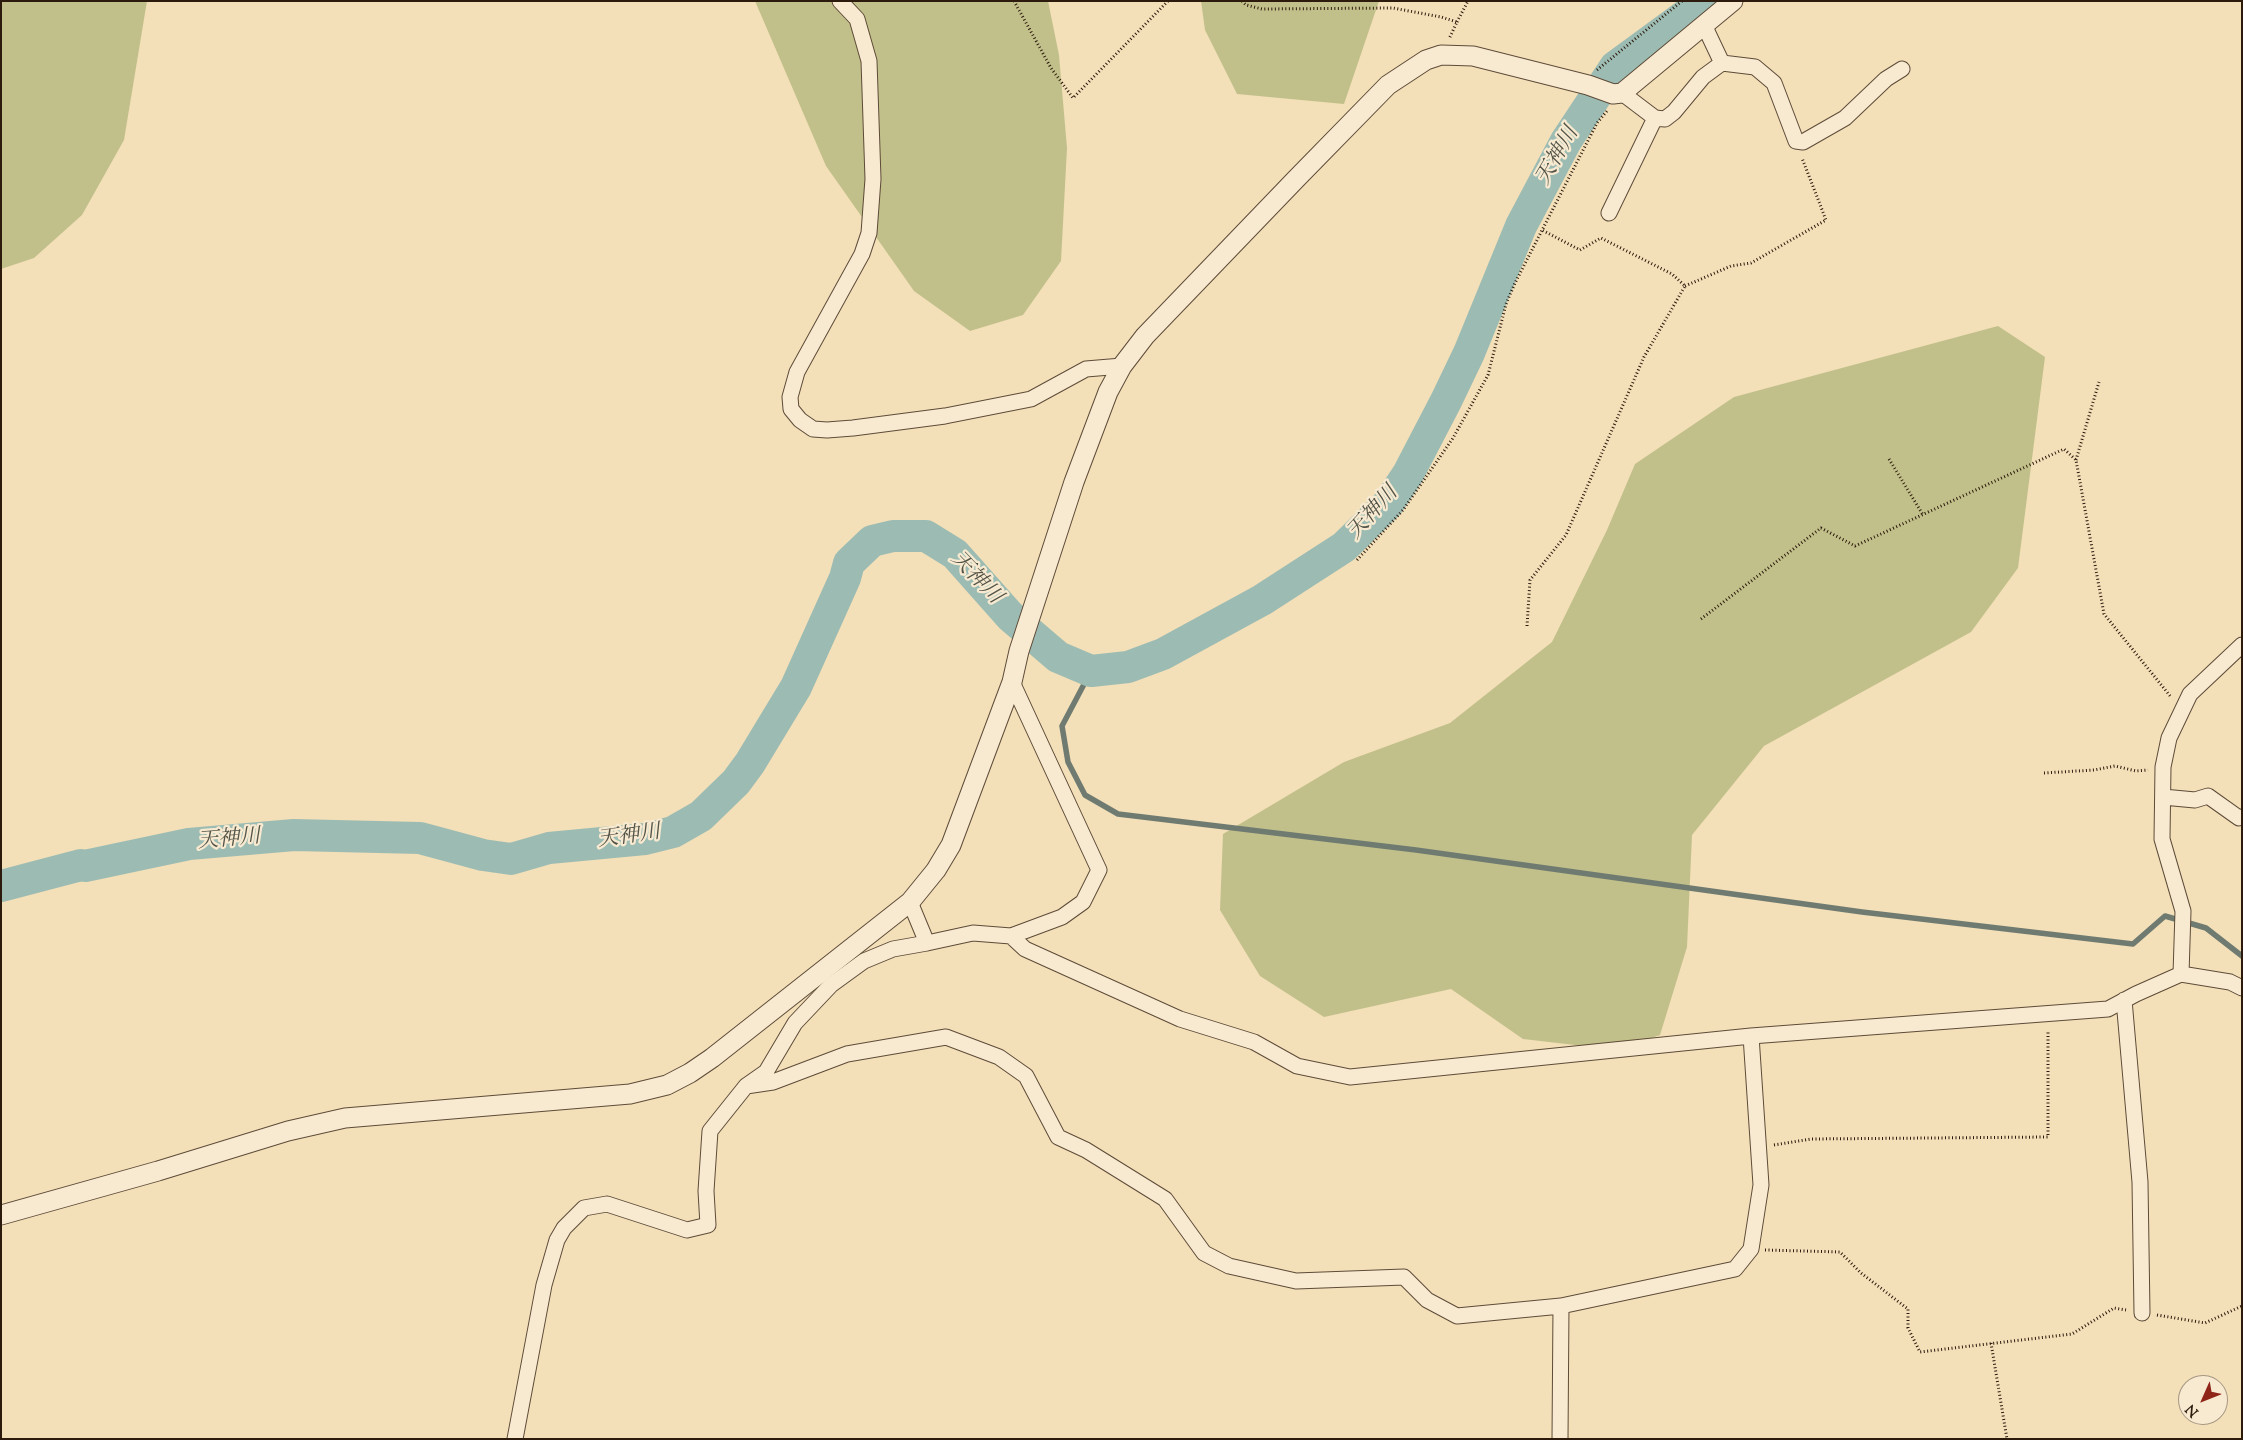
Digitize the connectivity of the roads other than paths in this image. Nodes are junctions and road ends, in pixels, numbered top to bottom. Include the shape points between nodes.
1 (840, 1) edge
2 (1732, 1) edge
3 (1704, 25) junction
4 (1722, 63) junction
5 (1902, 69) dead end
6 (1618, 93) junction
7 (1655, 118) junction
8 (1609, 213) dead end
9 (1122, 366) junction
10 (2242, 645) edge
11 (1012, 682) junction
12 (2163, 796) junction
13 (2242, 817) edge
14 (910, 902) junction
15 (1011, 936) junction
16 (927, 943) junction
17 (2180, 974) junction
18 (2242, 988) edge
19 (2124, 1000) junction
20 (1751, 1036) junction
21 (746, 1086) junction
22 (1, 1215) edge
23 (1561, 1306) junction
24 (2142, 1312) road end
25 (515, 1439) edge
26 (1560, 1439) edge

1 - 9 street via 857,19 869,61 873,179 869,233 862,254 797,372 790,397 791,409 813,429 854,428 945,416 1031,399 1086,368
2 - 3 street
3 - 4 street
3 - 6 street
4 - 5 street via 1755,67 1774,84 1796,141 1803,142 1845,118 1886,79
4 - 7 street via 1703,77 1674,112 1665,119
6 - 7 street
6 - 9 street via 1473,56 1441,55 1426,60 1388,85 1145,336
7 - 8 street
9 - 11 street via 1093,430 1019,651
10 - 12 street via 2190,694 2169,738 2163,767
11 - 14 street via 951,845
11 - 15 street via 1099,870 1083,902 1062,917
12 - 13 street via 2195,800 2208,796
12 - 17 street via 2162,839 2183,910
14 - 16 street
14 - 22 street via 712,1058 667,1085 630,1094 345,1118 288,1131 158,1172
15 - 16 street via 972,933
15 - 20 street via 1025,949 1180,1019 1254,1042 1297,1066 1350,1077
16 - 21 street via 893,950 864,961 831,985 795,1022 766,1072
17 - 18 street via 2230,982
17 - 19 street
19 - 20 street via 2108,1009 2048,1016
19 - 24 street via 2140,1182
20 - 23 street via 1761,1185 1751,1249 1735,1269
21 - 23 street via 773,1082 846,1054 946,1038 999,1057 1026,1076 1058,1137 1086,1150 1165,1198 1204,1253 1229,1266 1296,1281 1404,1278 1428,1300 1457,1316
21 - 25 street via 710,1131 706,1191 708,1225 687,1230 607,1204 584,1208 564,1228 557,1240 544,1285
23 - 26 street

